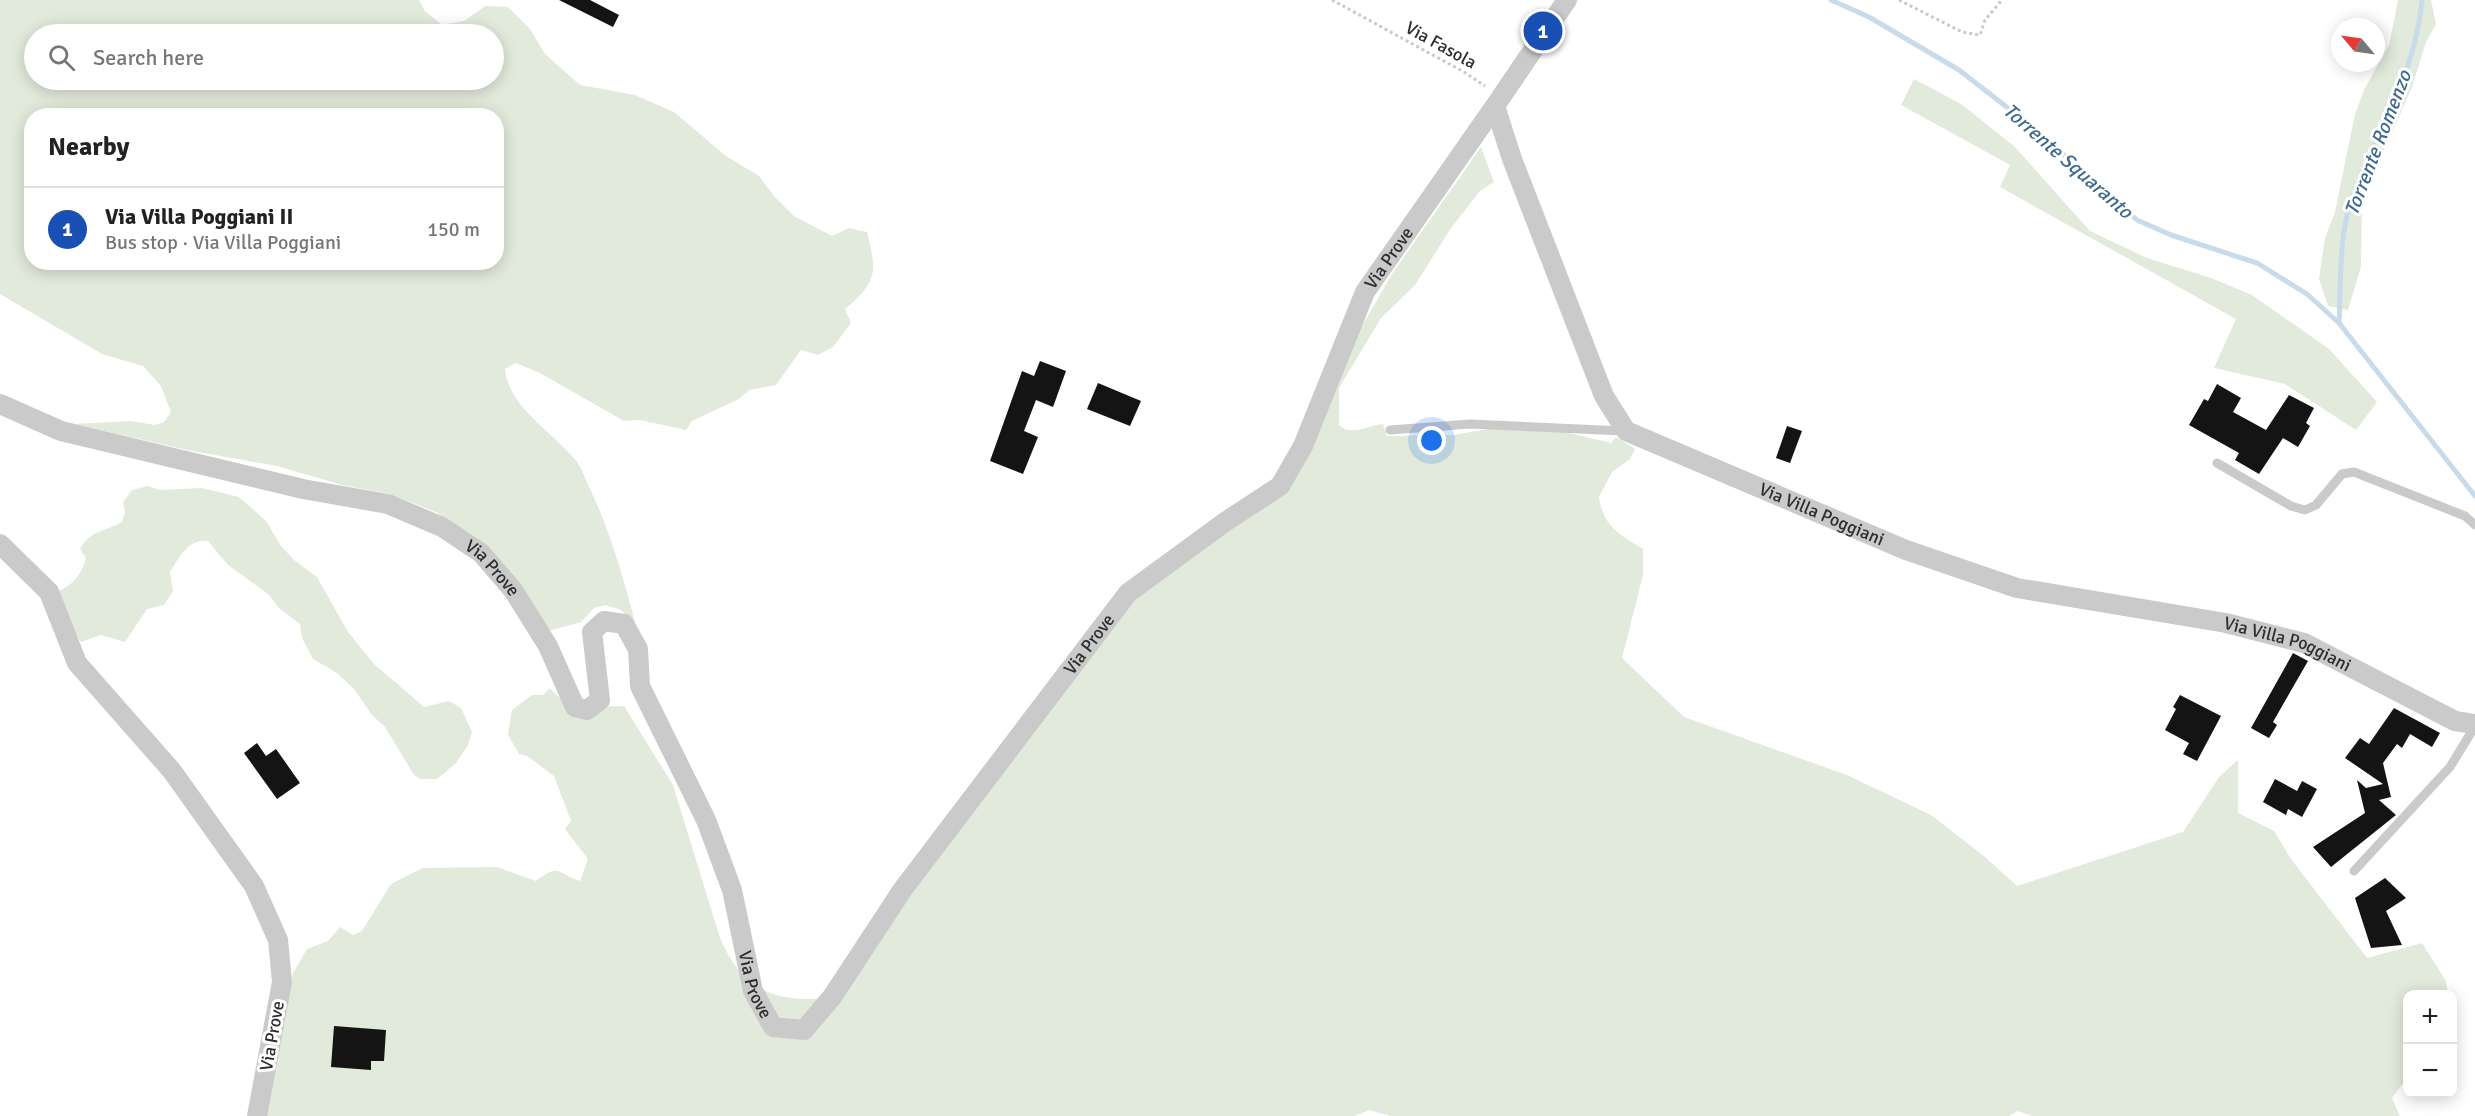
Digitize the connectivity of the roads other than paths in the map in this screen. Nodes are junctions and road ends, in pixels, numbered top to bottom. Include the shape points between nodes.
1 (1568, 0) edge
2 (1495, 106) junction
3 (0, 404) edge
4 (1390, 430) dead end
5 (1626, 431) junction
6 (2217, 464) dead end
7 (2475, 525) edge
8 (0, 544) edge
9 (2475, 725) edge
10 (2354, 871) dead end
11 (257, 1116) edge

1 - 2 street
2 - 3 street, Via Prove via 1365,292 1303,446 1280,486 1128,593 903,889 832,997 804,1030 773,1028 753,991 732,890 706,820 640,686 638,649 624,624 604,621 592,632 600,700 587,710 575,708 548,646 513,590 481,553 442,527 388,504 303,489 61,431
2 - 5 street via 1604,396
4 - 5 lane via 1470,423
5 - 9 street, Via Villa Poggiani via 1906,550 2017,588 2226,622 2304,643 2455,721
6 - 7 lane via 2305,510 2316,505 2343,474 2354,472 2465,516
8 - 11 street, Via Prove via 49,592 77,663 172,771 254,886 278,940 282,982
9 - 10 lane via 2450,767

